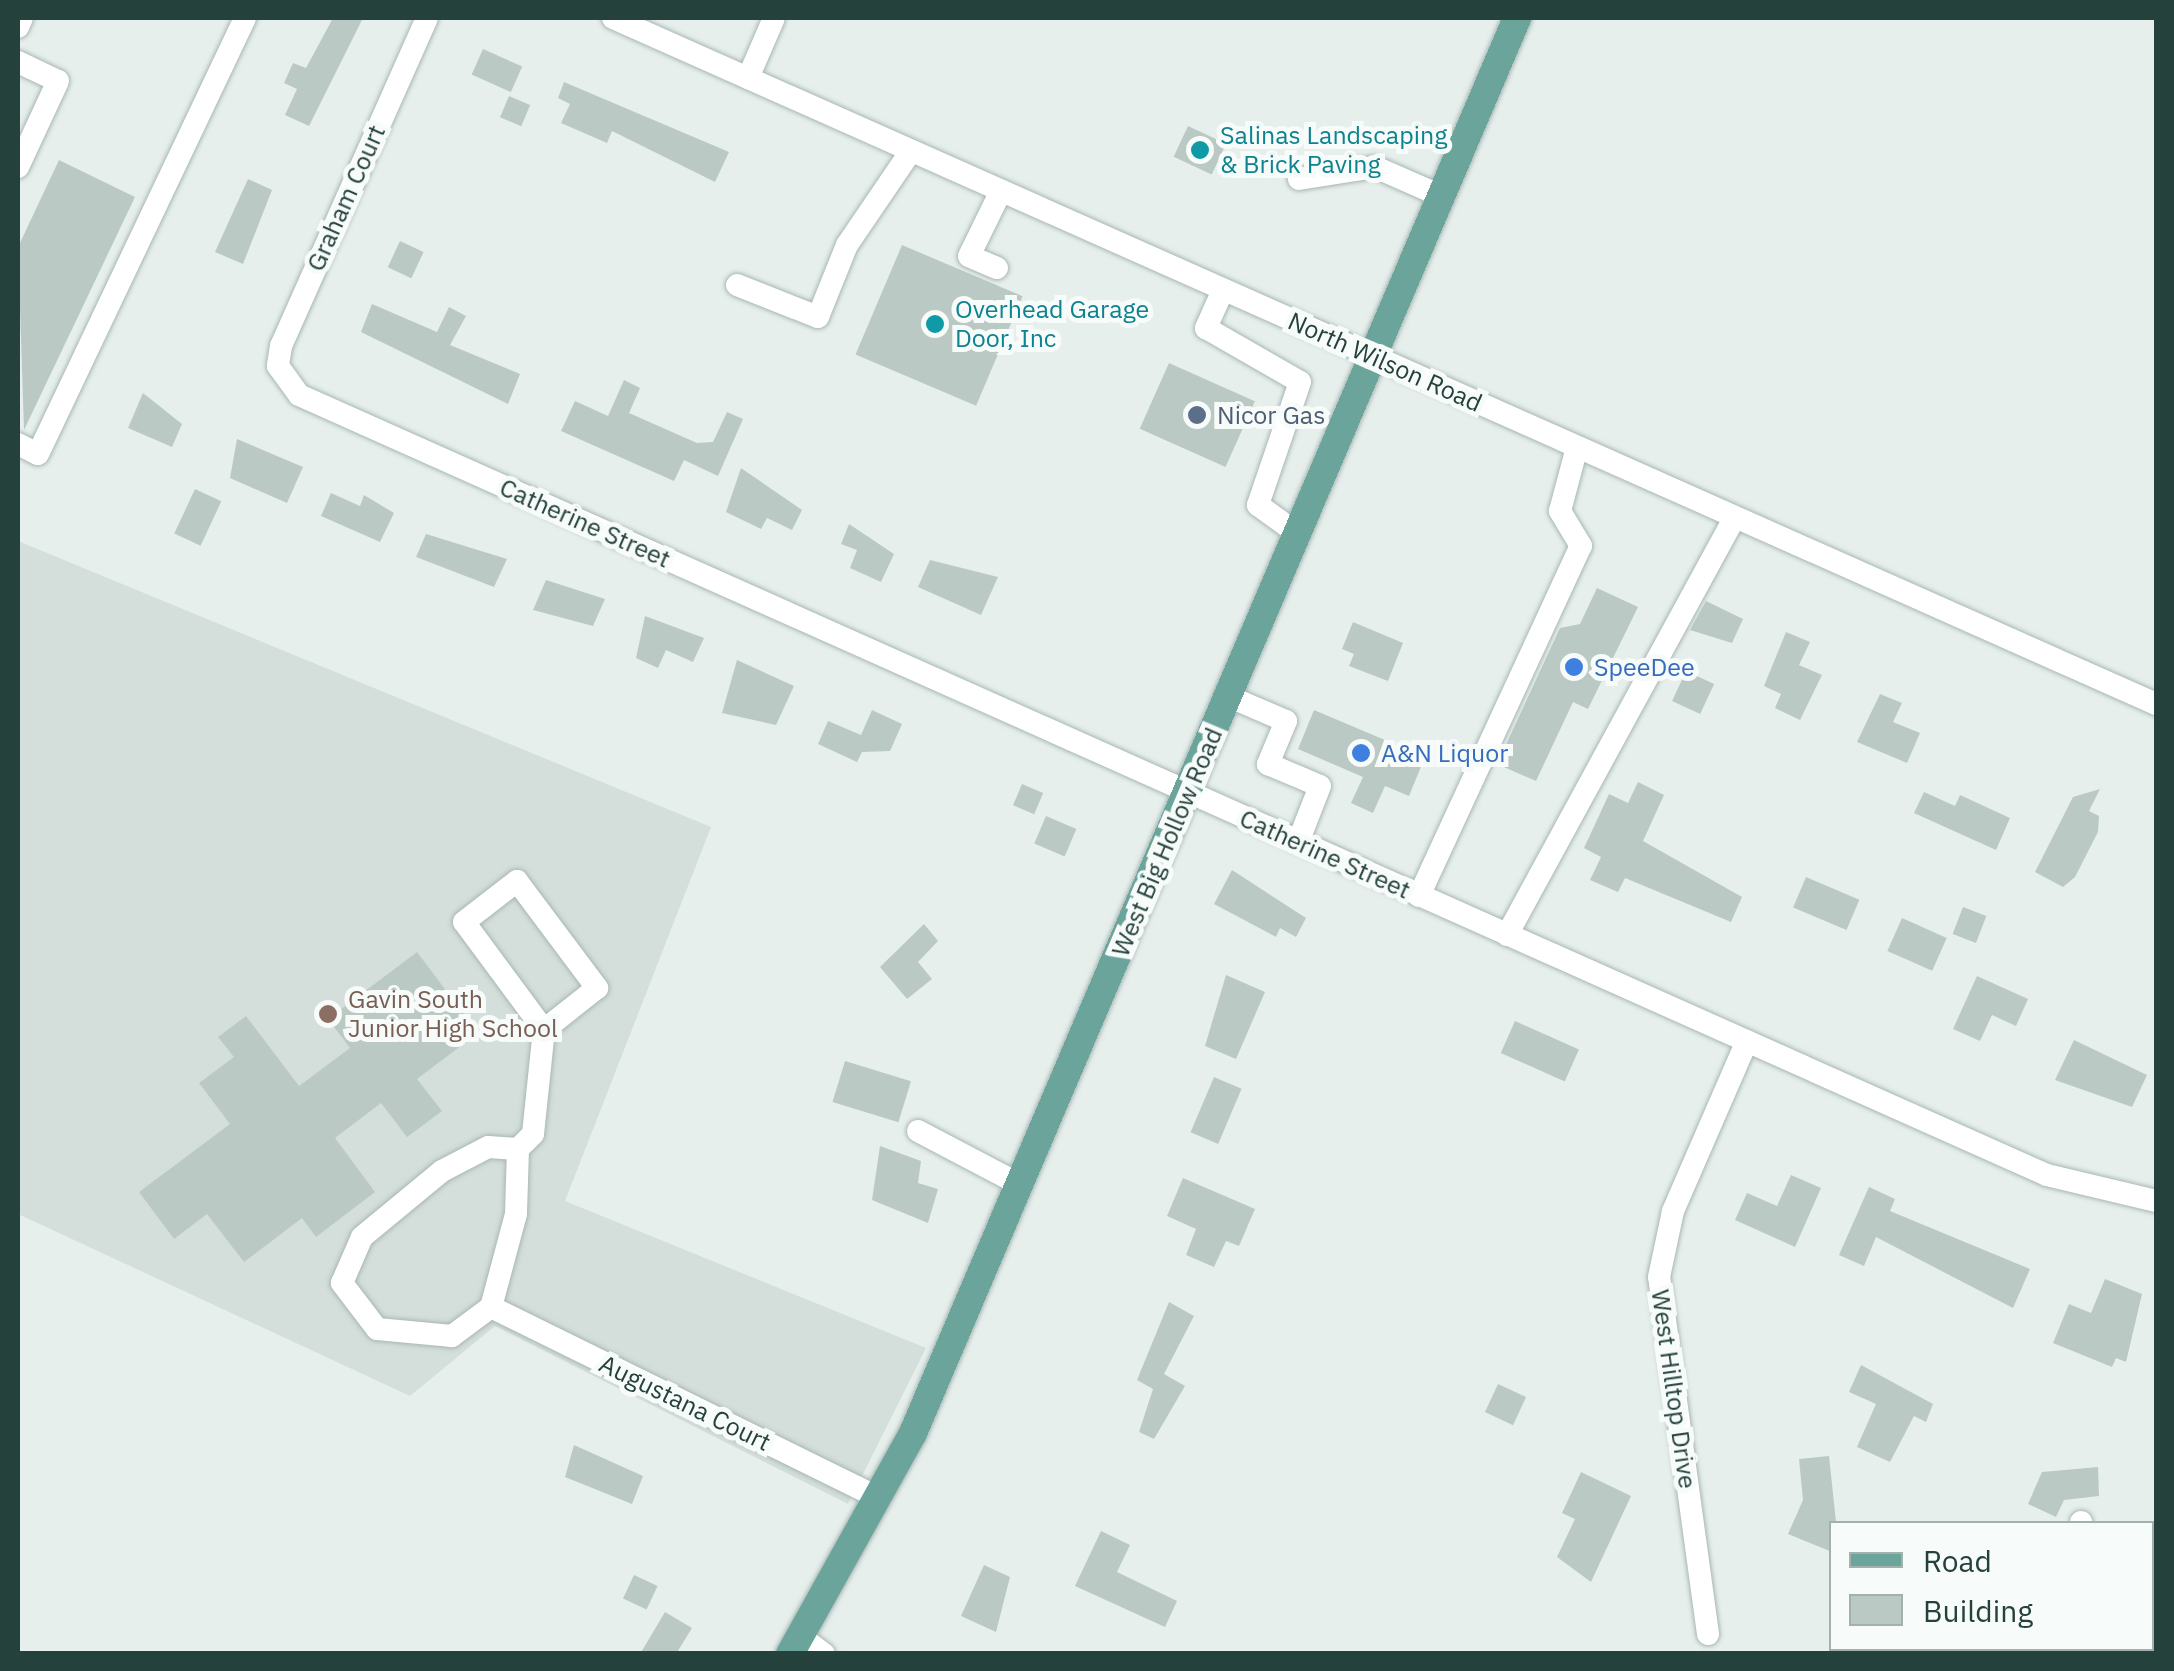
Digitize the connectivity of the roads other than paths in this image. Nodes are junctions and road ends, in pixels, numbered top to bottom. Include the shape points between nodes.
1 (22, 18) edge
2 (245, 18) edge
3 (427, 18) edge
4 (613, 18) edge
5 (774, 18) edge
6 (1517, 18) edge
7 (18, 27) edge
8 (18, 62) edge
9 (748, 78) junction
10 (911, 151) junction
11 (18, 167) edge
12 (1299, 178) dead end
13 (1001, 191) junction
14 (1441, 196) junction
15 (996, 268) dead end
16 (737, 285) dead end
17 (1223, 290) junction
18 (1373, 357) junction
19 (284, 381) joint
20 (18, 444) edge
21 (1577, 447) junction
22 (1734, 517) junction
23 (1298, 534) junction
24 (1230, 698) junction
25 (2156, 704) edge
26 (1189, 794) junction
27 (1298, 842) junction
28 (1419, 896) junction
29 (1507, 934) junction
30 (544, 1030) junction
31 (1746, 1041) junction
32 (918, 1131) dead end
33 (518, 1149) junction
34 (1020, 1184) junction
35 (2156, 1200) edge
36 (490, 1308) junction
37 (879, 1498) junction
38 (1708, 1634) dead end
39 (795, 1645) edge
40 (824, 1654) edge

1 - 7 street
2 - 20 street via 38,454
3 - 19 street, Graham Court via 281,346
4 - 9 street, North Wilson Road
5 - 9 street
6 - 14 main road, West Big Hollow Road
8 - 11 street via 58,81
9 - 10 street, North Wilson Road
10 - 13 street, North Wilson Road
10 - 16 street via 847,245 818,317
12 - 14 street via 1374,167
13 - 15 street via 969,256
13 - 17 street, North Wilson Road
14 - 18 main road, West Big Hollow Road
17 - 18 street, North Wilson Road
17 - 23 street via 1206,328 1300,382 1258,505
18 - 21 street, North Wilson Road
18 - 23 main road, West Big Hollow Road
19 - 26 street, Catherine Street via 299,395
21 - 22 street, North Wilson Road
21 - 28 street via 1560,511 1581,546
22 - 25 street, North Wilson Road
22 - 29 street
23 - 24 main road, West Big Hollow Road
24 - 26 main road, West Big Hollow Road
24 - 27 street via 1286,721 1268,764 1320,786
26 - 27 street, Catherine Street
26 - 34 main road, West Big Hollow Road
27 - 28 street, Catherine Street
28 - 29 street, Catherine Street
29 - 31 street, Catherine Street
30 - 30 street via 464,922 518,881 597,988
30 - 33 street via 533,1134
31 - 35 street, Catherine Street via 2047,1175
31 - 38 street, West Hilltop Drive via 1672,1211 1658,1277
32 - 34 street
33 - 36 street via 516,1214
33 - 36 street via 488,1147 442,1171 362,1237 342,1283 377,1328 409,1338 452,1336
34 - 37 main road, West Big Hollow Road
36 - 37 street, Augustana Court
37 - 39 main road, West Big Hollow Road
39 - 40 street

